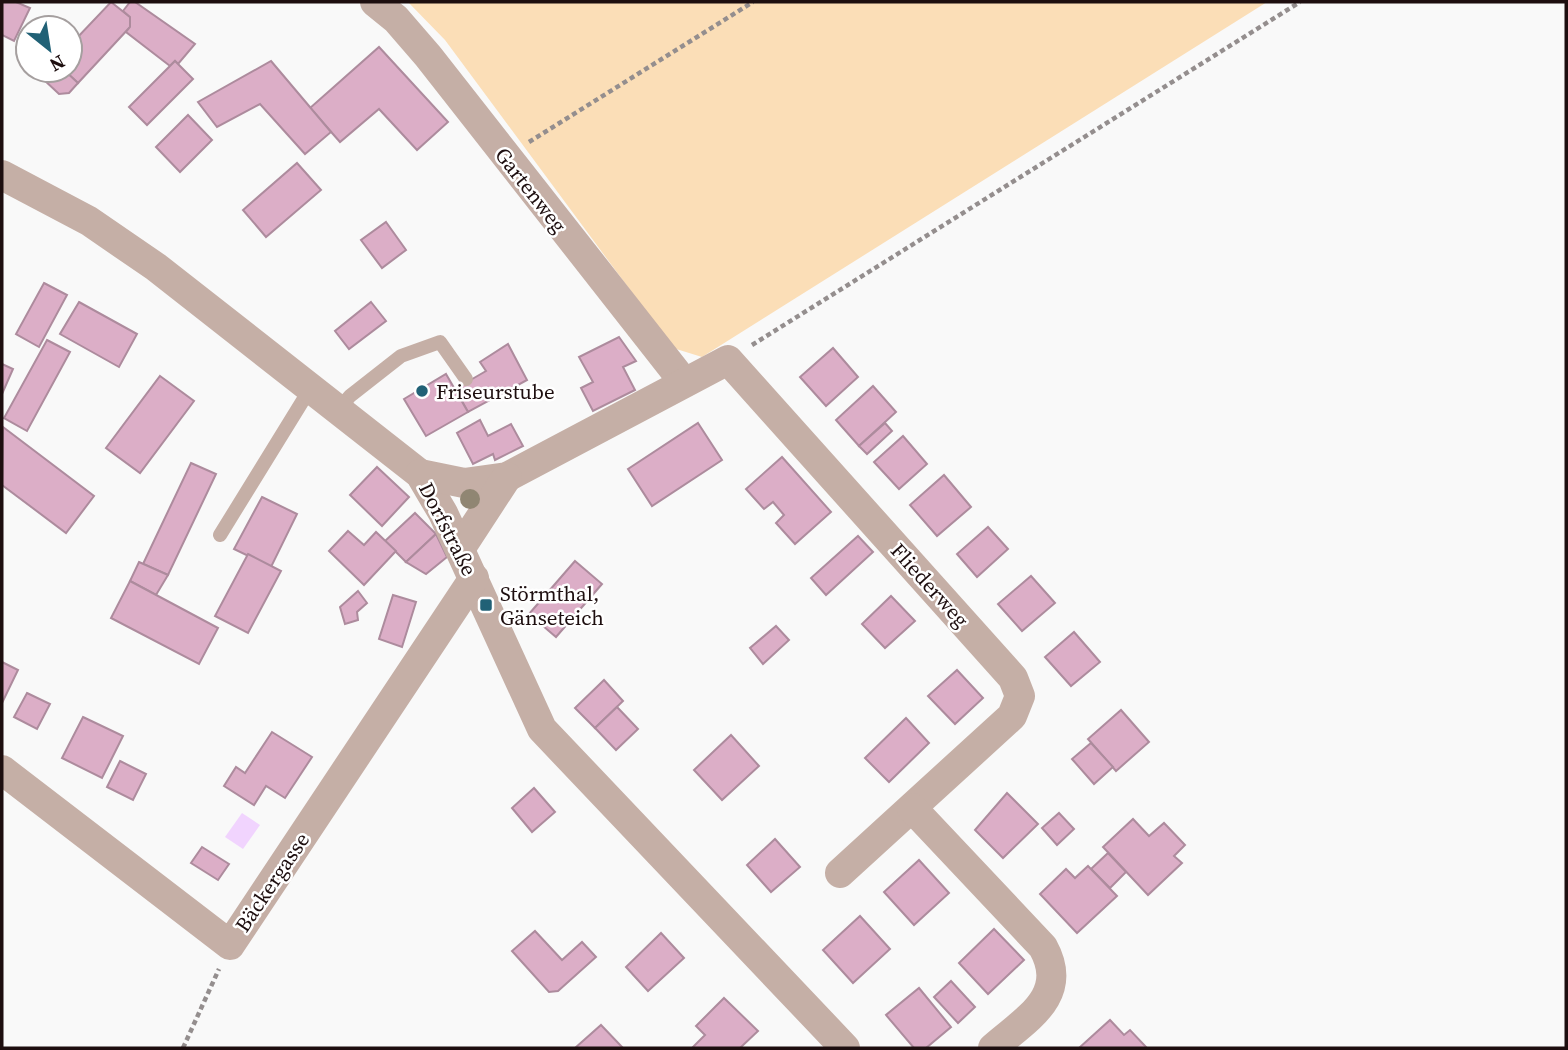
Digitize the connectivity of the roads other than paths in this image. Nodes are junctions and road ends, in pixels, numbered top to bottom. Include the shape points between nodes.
1 (375, 2) edge
2 (2, 176) edge
3 (466, 379) dead end
4 (683, 381) junction
5 (310, 389) junction
6 (338, 410) junction
7 (420, 474) junction
8 (507, 477) junction
9 (220, 535) dead end
10 (460, 550) junction
11 (474, 578) junction
12 (2, 770) edge
13 (912, 808) junction
14 (840, 873) dead end
15 (845, 1048) edge
16 (993, 1048) edge

1 - 4 street, Gartenweg via 428,56
2 - 5 street, Dorfstraße via 89,221 156,267
3 - 6 lane via 440,342 401,356
4 - 8 street
4 - 13 street, Fliederweg via 728,360 1013,678 1020,696 1012,716
5 - 6 street, Dorfstraße
5 - 9 lane
6 - 7 street, Dorfstraße
7 - 8 street via 464,483
7 - 10 street, Dorfstraße
8 - 10 street
10 - 11 street, Dorfstraße
11 - 12 street, Bäckergasse via 230,945
11 - 15 street, Dorfstraße via 542,729
13 - 14 street, Fliederweg
13 - 16 street via 1042,947 1053,965 1052,986 1042,1003

